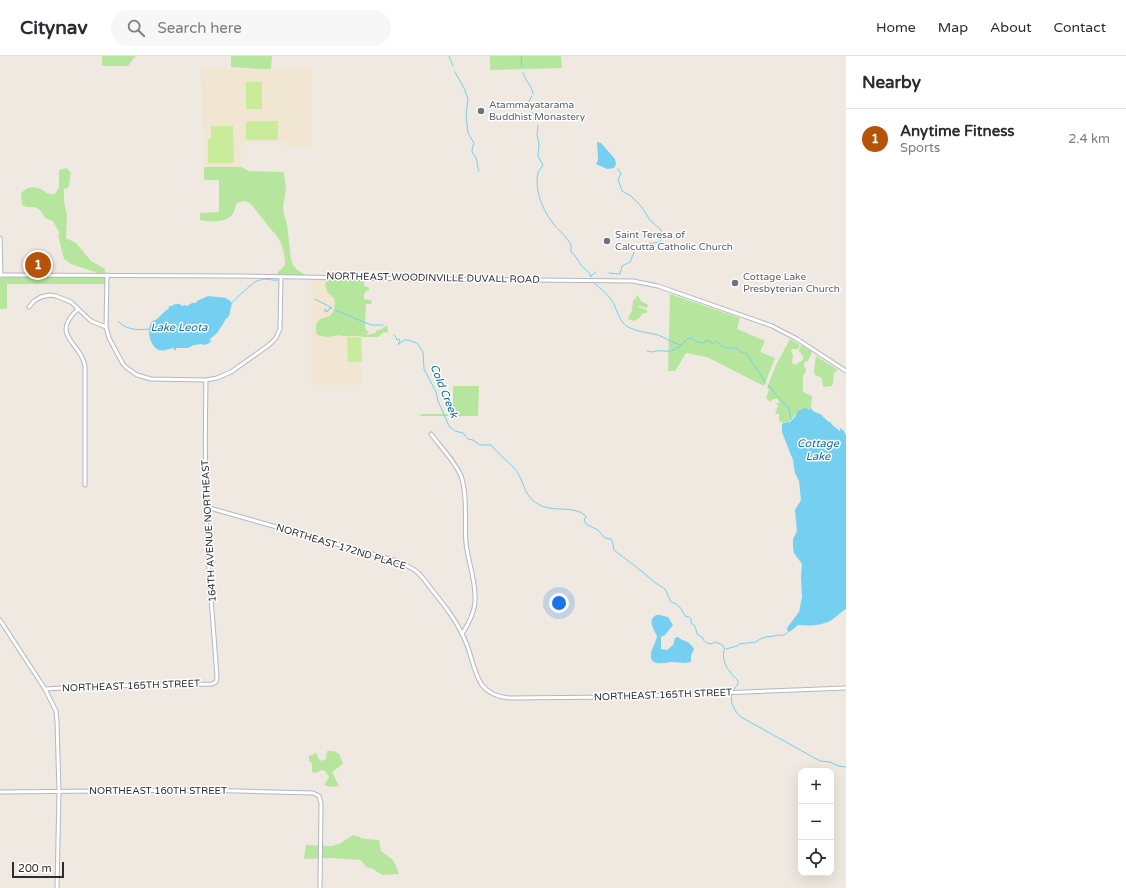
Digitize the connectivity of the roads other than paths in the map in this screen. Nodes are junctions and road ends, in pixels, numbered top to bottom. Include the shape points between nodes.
1 (0, 238) edge
2 (0, 275) edge
3 (107, 275) junction
4 (281, 276) junction
5 (29, 307) dead end
6 (78, 309) junction
7 (106, 327) junction
8 (846, 372) edge
9 (206, 380) junction
10 (431, 434) dead end
11 (85, 485) dead end
12 (206, 507) junction
13 (0, 620) edge
14 (462, 634) junction
15 (216, 682) joint
16 (483, 686) joint
17 (846, 688) edge
18 (45, 689) junction
19 (0, 792) edge
20 (59, 792) junction
21 (57, 888) edge
22 (320, 888) edge

1 - 2 street
2 - 3 street, NORTHEAST WOODINVILLE DUVALL ROAD
3 - 4 street, NORTHEAST WOODINVILLE DUVALL ROAD
3 - 7 street
4 - 8 street, NORTHEAST WOODINVILLE DUVALL ROAD via 640,282 772,326 797,339
4 - 9 street via 280,329 274,340 231,372
5 - 6 street via 38,299 50,295 71,302
6 - 7 street via 91,321
6 - 11 street via 68,320 66,333 81,355 85,366
7 - 9 street via 120,359 133,372 151,379
9 - 12 street, 164TH AVENUE NORTHEAST
10 - 14 street via 460,473 464,484 466,542 475,594 474,610
12 - 14 street, NORTHEAST 172ND PLACE via 410,567 420,574
12 - 15 street, 164TH AVENUE NORTHEAST
13 - 18 street
14 - 16 street, NORTHEAST 172ND PLACE
15 - 18 street, NORTHEAST 165TH STREET
16 - 17 street, NORTHEAST 165TH STREET via 495,695 509,698 618,697
18 - 20 street via 56,711
19 - 20 street, NORTHEAST 160TH STREET
20 - 21 street
20 - 22 street, NORTHEAST 160TH STREET via 202,790 316,794 321,803

